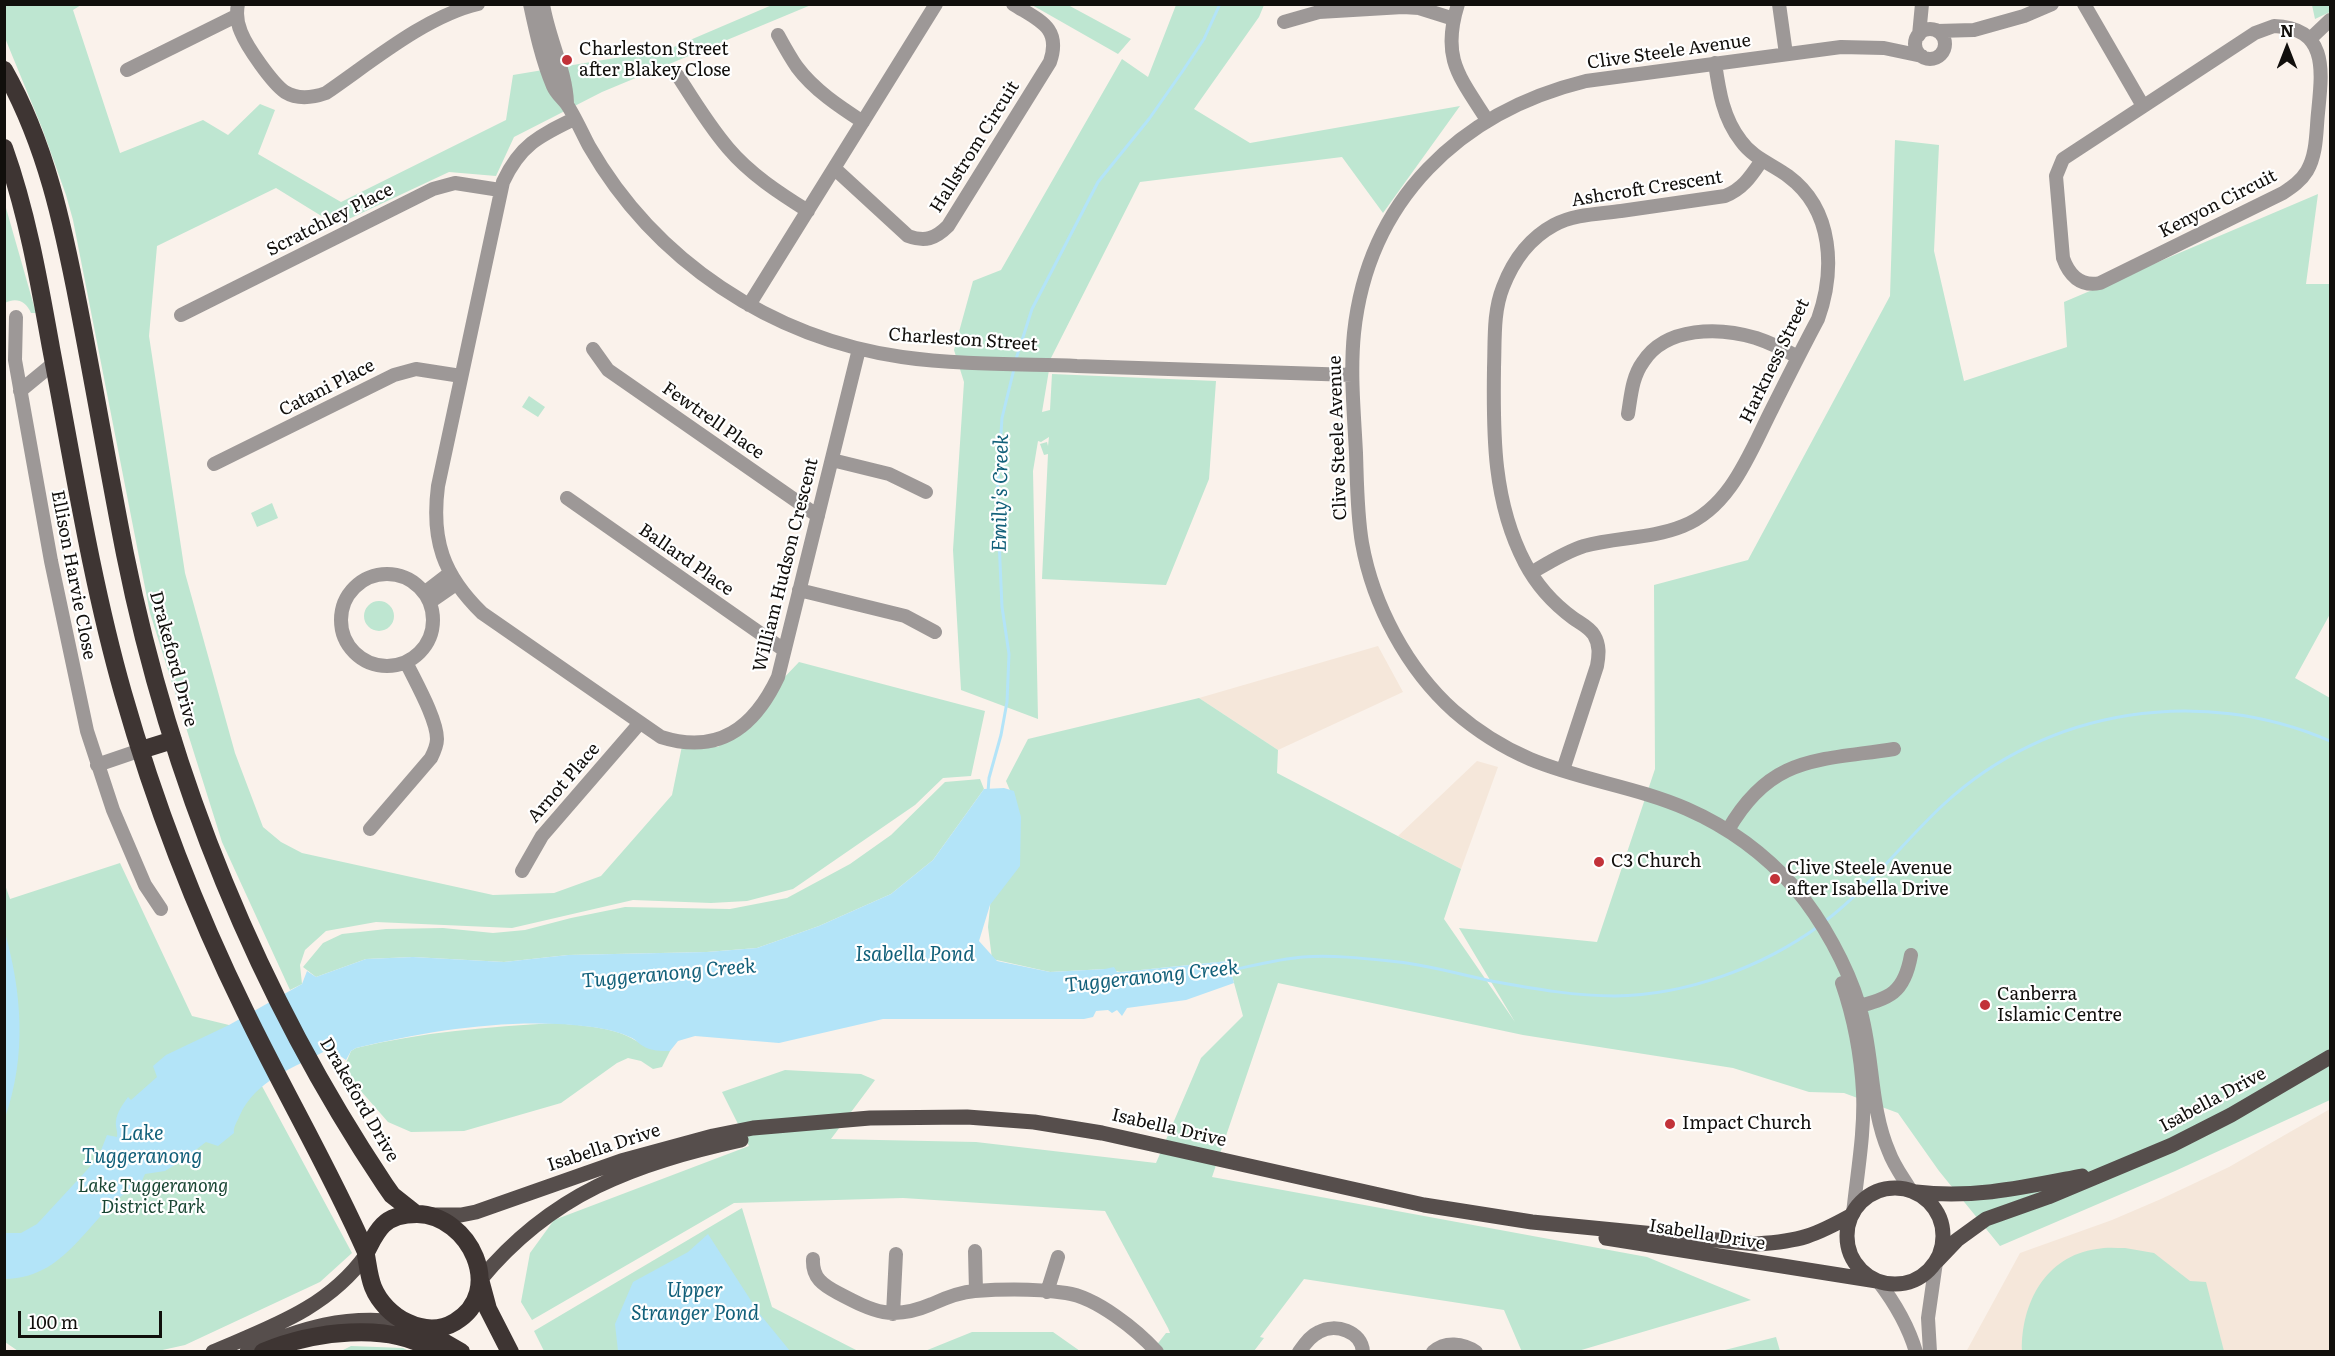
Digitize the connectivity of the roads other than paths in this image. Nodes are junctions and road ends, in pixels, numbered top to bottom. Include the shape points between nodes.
1 (478, 4) edge
2 (530, 4) edge
3 (543, 4) edge
4 (936, 4) edge
5 (1012, 4) edge
6 (1458, 4) edge
7 (1779, 4) edge
8 (2052, 4) edge
9 (2084, 4) edge
10 (237, 10) edge
11 (443, 10) edge
12 (1454, 20) junction
13 (2331, 20) edge
14 (1284, 22) dead end
15 (1974, 30) junction
16 (1936, 31) junction
17 (778, 35) dead end
18 (1918, 36) junction
19 (2310, 39) junction
20 (1884, 48) junction
21 (1944, 49) junction
22 (1786, 54) junction
23 (1922, 56) junction
24 (1715, 63) junction
25 (4, 70) edge
26 (127, 70) dead end
27 (678, 76) dead end
28 (567, 103) junction
29 (2143, 106) junction
30 (574, 118) junction
31 (1487, 120) junction
32 (863, 122) junction
33 (4, 148) edge
34 (1762, 160) junction
35 (834, 168) junction
36 (500, 190) junction
37 (808, 211) junction
38 (749, 305) junction
39 (181, 315) dead end
40 (16, 317) dead end
41 (593, 349) dead end
42 (859, 349) junction
43 (1798, 357) junction
44 (54, 363) junction
45 (1352, 375) junction
46 (461, 376) junction
47 (20, 391) junction
48 (1628, 414) dead end
49 (832, 460) junction
50 (214, 464) dead end
51 (926, 492) dead end
52 (567, 498) dead end
53 (818, 516) junction
54 (1531, 573) junction
55 (453, 578) junction
56 (799, 590) junction
57 (427, 598) junction
58 (935, 632) dead end
59 (784, 650) junction
60 (406, 662) junction
61 (639, 724) junction
62 (173, 740) junction
63 (1894, 749) dead end
64 (141, 750) junction
65 (97, 765) junction
66 (1563, 770) junction
67 (370, 829) dead end
68 (1728, 830) junction
69 (522, 871) dead end
70 (161, 909) dead end
71 (1911, 955) dead end
72 (1855, 1007) junction
73 (1861, 1032) junction
74 (2331, 1057) edge
75 (793, 1126) junction
76 (2110, 1170) junction
77 (1912, 1192) junction
78 (423, 1214) junction
79 (1853, 1214) junction
80 (1532, 1222) junction
81 (975, 1251) dead end
82 (366, 1254) junction
83 (896, 1254) dead end
84 (1059, 1257) dead end
85 (813, 1260) dead end
86 (1936, 1261) junction
87 (1877, 1281) junction
88 (480, 1282) junction
89 (976, 1291) junction
90 (1047, 1292) junction
91 (893, 1314) junction
92 (409, 1324) junction
93 (213, 1352) edge
94 (247, 1352) edge
95 (263, 1352) edge
96 (435, 1352) edge
97 (461, 1352) edge
98 (510, 1352) edge
99 (1157, 1352) edge
100 (1299, 1352) edge
101 (1364, 1352) edge
102 (1433, 1352) edge
103 (1476, 1352) edge
104 (1916, 1352) edge
105 (1930, 1352) edge

1 - 11 street
2 - 28 street, Charleston Street via 546,67 555,89
3 - 28 street, Charleston Street
4 - 32 street
5 - 35 street, Hallstrom Circuit via 1044,24 1054,41 1054,50 939,235 918,240 908,236
6 - 12 street
7 - 22 street
8 - 15 street
9 - 29 street
10 - 11 street via 241,32 275,84 293,95 313,98 326,93
10 - 26 street
12 - 14 street via 1403,7 1319,12
12 - 31 street via 1451,51 1455,66
13 - 19 street
15 - 16 street
15 - 21 street
16 - 18 street via 1924,31
16 - 18 street via 1922,4
16 - 21 street via 1943,37
17 - 32 street via 798,68 816,87
18 - 20 street, Clive Steele Avenue via 1903,45
18 - 23 street via 1915,46
19 - 29 street, Kenyon Circuit via 2287,27 2267,27
19 - 29 street, Kenyon Circuit via 2319,53 2322,70 2315,147 2303,176 2283,193 2110,278 2095,284 2084,283 2073,277 2063,258 2058,167 2069,154
20 - 22 street, Clive Steele Avenue via 1841,47
20 - 23 street, Clive Steele Avenue
21 - 23 street via 1935,58
22 - 24 street, Clive Steele Avenue
24 - 31 street, Clive Steele Avenue via 1552,89
24 - 34 street, Harkness Street via 1721,100 1731,127
25 - 62 highway, Drakeford Drive via 35,132 55,196 129,574
27 - 37 street via 708,124 733,154 762,180
28 - 30 street, Charleston Street
30 - 36 street, William Hudson Crescent via 526,146 510,166
30 - 38 street, Charleston Street via 599,163 650,228 697,271
31 - 45 street, Clive Steele Avenue via 1440,156 1412,187 1390,221 1363,287
32 - 35 street
33 - 44 highway via 21,205
34 - 43 street, Harkness Street via 1787,175 1808,195 1827,244 1825,298
34 - 54 street, Ashcroft Crescent via 1745,184 1725,196 1562,221 1537,236 1511,268 1495,320 1493,428 1502,500 1512,534
35 - 37 street
36 - 39 street, Scratchley Place via 455,183 433,189
36 - 46 street, William Hudson Crescent
37 - 38 street
38 - 42 street, Charleston Street via 789,326
40 - 47 street, Ellison Harvie Close via 15,360
41 - 53 street, Fewtrell Place via 608,370
42 - 45 street, Charleston Street via 903,357 1000,363
42 - 49 street, William Hudson Crescent
43 - 48 street via 1756,338 1734,333 1699,332 1669,339 1641,363 1632,385
43 - 54 street, Harkness Street via 1734,482 1703,515 1665,532 1583,547
44 - 47 street
44 - 64 highway via 108,638
45 - 66 street, Clive Steele Avenue via 1361,537 1374,591 1398,639 1428,683 1477,729 1504,747
46 - 50 street, Catani Place via 416,369 393,375
46 - 55 street, William Hudson Crescent via 435,508 438,541
47 - 65 street, Ellison Harvie Close via 51,561
49 - 51 street via 889,474
49 - 53 street, William Hudson Crescent
52 - 59 street, Ballard Place
53 - 56 street, William Hudson Crescent
54 - 66 street, Ashcroft Crescent via 1554,602 1593,634 1599,650
55 - 57 street
55 - 61 street, William Hudson Crescent via 482,613
56 - 58 street via 905,616
56 - 59 street, William Hudson Crescent
57 - 60 street via 433,623 430,637 418,654
57 - 60 street via 405,578 381,574 359,584 342,611 344,635 358,656 378,665
59 - 61 street, William Hudson Crescent via 778,677 768,697 756,714 733,733 706,742 679,742
60 - 67 street via 434,725 436,749
61 - 69 street, Arnot Place via 542,836
62 - 64 highway
62 - 78 highway, Drakeford Drive via 223,879 276,996 344,1122 385,1185 392,1195
63 - 68 street via 1812,762 1778,774 1753,795
64 - 65 street
64 - 82 highway via 196,905
65 - 70 street, Ellison Harvie Close via 145,885
66 - 68 street, Clive Steele Avenue via 1673,804
68 - 72 street, Clive Steele Avenue via 1769,861 1803,898 1839,957 1838,971
71 - 72 street via 1908,975 1897,990
72 - 73 street, Clive Steele Avenue
73 - 77 street, Clive Steele Avenue via 1881,1129 1889,1153
73 - 79 street, Clive Steele Avenue via 1862,1127
74 - 76 main road, Isabella Drive via 2231,1115
75 - 78 main road, Isabella Drive via 753,1128 701,1138 621,1161 476,1212
75 - 80 main road, Isabella Drive via 902,1116 1000,1119 1102,1133 1424,1205
75 - 88 main road, Isabella Drive via 649,1166 588,1190 510,1245
76 - 77 main road, Isabella Drive via 1977,1194
76 - 86 main road, Isabella Drive via 1986,1219
77 - 79 main road via 1880,1191 1865,1199
77 - 86 main road via 1933,1206 1941,1221 1943,1237
78 - 82 highway via 405,1214 388,1221
78 - 88 highway via 447,1222 465,1239 474,1253
79 - 80 main road, Isabella Drive via 1807,1238 1757,1244
79 - 87 main road via 1847,1235 1849,1251 1863,1272
80 - 87 main road, Isabella Drive via 1667,1249
81 - 89 street
82 - 92 highway via 379,1299
82 - 93 main road via 351,1276 306,1310
83 - 91 street
84 - 90 street
85 - 91 street via 815,1275 822,1285 867,1309
86 - 87 main road via 1911,1282
86 - 105 street via 1928,1318
87 - 104 street via 1907,1325
88 - 92 highway via 474,1301 461,1318 445,1327
88 - 98 highway via 488,1309
89 - 90 street
89 - 91 street via 947,1297 914,1312
90 - 99 street via 1068,1293 1091,1302 1132,1329
92 - 94 main road via 359,1320 322,1325 288,1334
92 - 97 highway
95 - 96 highway via 313,1338 370,1332 409,1338
100 - 101 street via 1310,1337 1339,1329 1359,1339
102 - 103 street via 1450,1344

